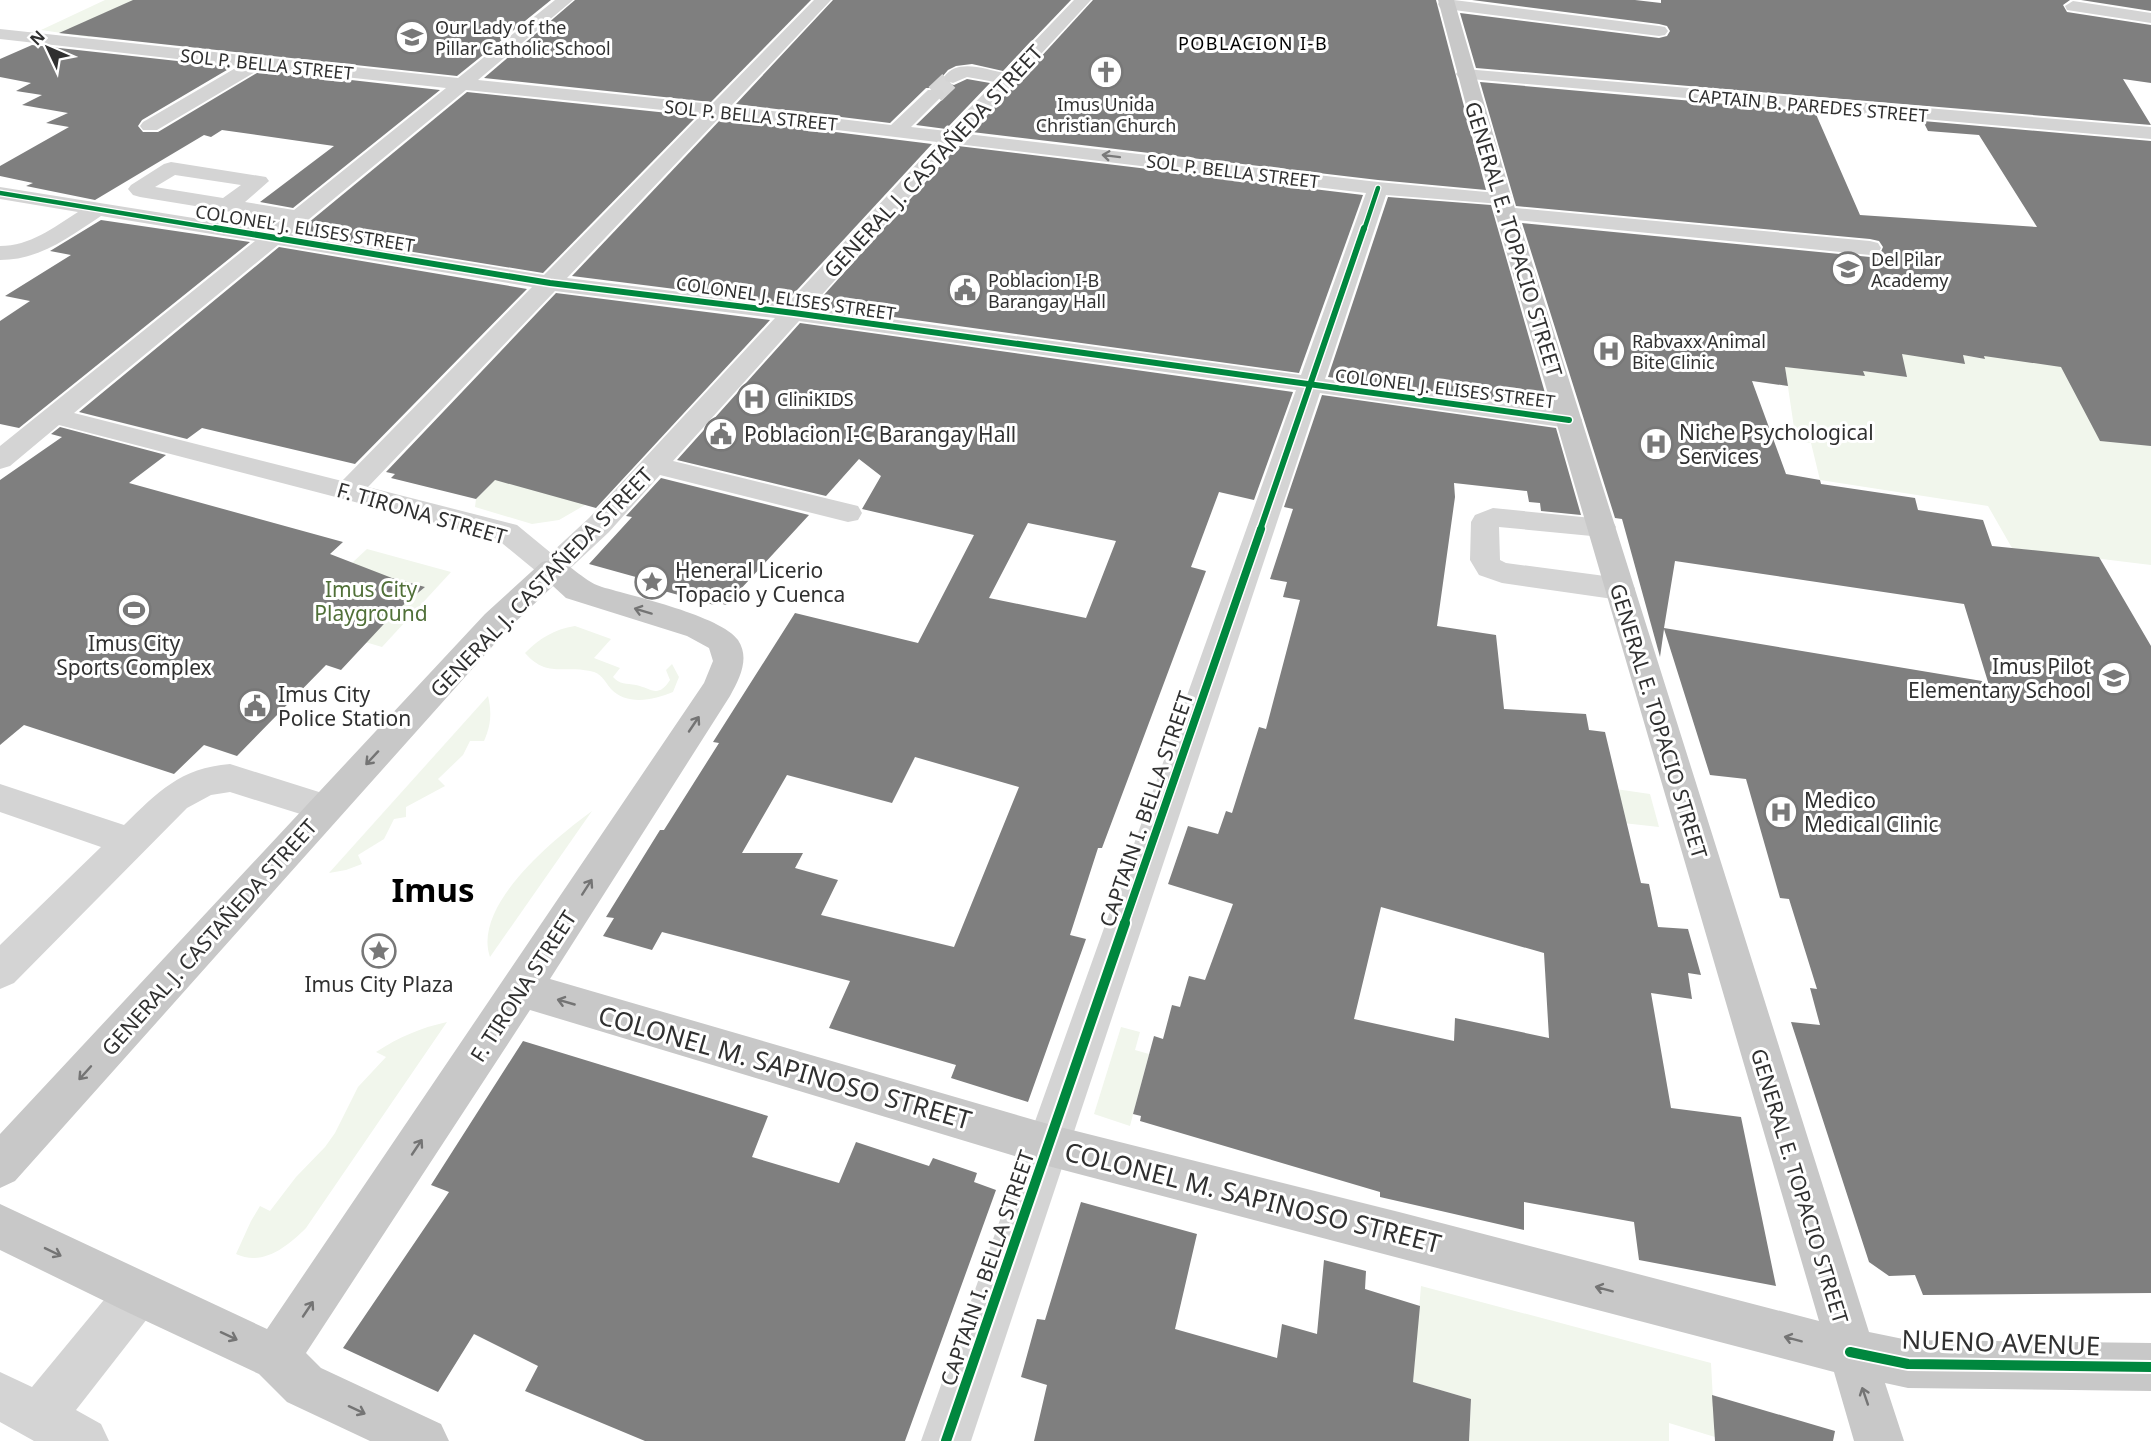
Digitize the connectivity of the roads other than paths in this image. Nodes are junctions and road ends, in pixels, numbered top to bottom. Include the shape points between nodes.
1 (565, 0) edge
2 (823, 0) edge
3 (1083, 0) edge
4 (1446, 2) edge
5 (2073, 6) dead end
6 (2151, 18) edge
7 (1659, 31) dead end
8 (0, 34) edge
9 (258, 63) junction
10 (1465, 74) junction
11 (953, 76) tunnel mouth
12 (1008, 79) junction
13 (462, 84) junction
14 (716, 110) junction
15 (973, 116) junction
16 (150, 126) dead end
17 (896, 131) junction
18 (2151, 133) edge
19 (952, 138) junction
20 (1378, 188) junction
21 (0, 193) edge
22 (36, 199) junction
23 (228, 205) dead end
24 (1503, 206) junction
25 (97, 209) junction
26 (7, 214) dead end
27 (299, 217) junction
28 (274, 238) junction
29 (1870, 248) dead end
30 (0, 253) edge
31 (550, 283) junction
32 (794, 313) junction
33 (1311, 386) junction
34 (54, 416) junction
35 (1569, 420) junction
36 (0, 460) edge
37 (654, 465) junction
38 (348, 491) junction
39 (848, 513) dead end
40 (1602, 527) junction
41 (552, 569) junction
42 (1620, 590) junction
43 (0, 798) edge
44 (326, 808) junction
45 (130, 842) junction
46 (1, 967) edge
47 (521, 989) junction
48 (1048, 1145) junction
49 (3, 1158) edge
50 (0, 1226) edge
51 (138, 1294) junction
52 (1850, 1352) junction
53 (276, 1358) junction
54 (2151, 1367) edge
55 (19, 1406) edge
56 (84, 1441) edge
57 (424, 1441) edge
58 (946, 1441) edge
59 (1879, 1441) edge

1 - 13 street
2 - 14 street
3 - 12 street, GENERAL J. CASTAÑEDA STREET
4 - 7 street
4 - 10 main road, GENERAL E. TOPACIO STREET
5 - 6 street
8 - 9 street, SOL P. BELLA STREET
9 - 13 street, SOL P. BELLA STREET
9 - 16 street
10 - 18 street, CAPTAIN B. PAREDES STREET
10 - 24 main road, GENERAL E. TOPACIO STREET
11 - 12 street via 965,71
12 - 15 street, GENERAL J. CASTAÑEDA STREET
13 - 14 street, SOL P. BELLA STREET
13 - 27 street
14 - 17 street, SOL P. BELLA STREET
14 - 31 street
15 - 17 street via 938,105
15 - 19 street, GENERAL J. CASTAÑEDA STREET
17 - 19 street, SOL P. BELLA STREET
20 -> 19 street, SOL P. BELLA STREET
19 - 32 street, GENERAL J. CASTAÑEDA STREET
20 - 24 street, SOL P. BELLA STREET
20 - 33 street, CAPTAIN I. BELLA STREET
21 - 22 street, COLONEL J. ELISES STREET
22 - 25 street, COLONEL J. ELISES STREET
22 - 26 street
23 - 27 street
24 - 29 street, SOL P. BELLA STREET
24 - 35 main road, GENERAL E. TOPACIO STREET
25 - 28 street, COLONEL J. ELISES STREET
25 - 30 street via 33,248
27 - 28 street
28 - 31 street, COLONEL J. ELISES STREET
28 - 34 street
31 - 32 street, COLONEL J. ELISES STREET
31 - 38 street
32 - 33 street, COLONEL J. ELISES STREET
32 - 37 street, GENERAL J. CASTAÑEDA STREET
33 - 35 street, COLONEL J. ELISES STREET
33 - 48 street, CAPTAIN I. BELLA STREET
34 - 36 street
34 - 38 street, F. TIRONA STREET
35 - 40 main road, GENERAL E. TOPACIO STREET
37 - 39 street
37 - 41 street, GENERAL J. CASTAÑEDA STREET
38 - 41 street, F. TIRONA STREET via 507,532
40 - 42 main road, GENERAL E. TOPACIO STREET
40 - 42 street via 1493,517 1485,522 1485,561 1489,568 1502,573
41 -> 44 main road, GENERAL J. CASTAÑEDA STREET via 496,622
47 -> 41 main road, F. TIRONA STREET via 719,687 729,662 727,649 711,633 577,590
42 - 52 main road, GENERAL E. TOPACIO STREET
43 - 45 street
44 - 45 street via 241,780 216,779 189,788 175,798
44 -> 49 main road, GENERAL J. CASTAÑEDA STREET
45 - 46 street
48 -> 47 main road, COLONEL M. SAPINOSO STREET
53 -> 47 main road, F. TIRONA STREET
52 -> 48 main road, COLONEL M. SAPINOSO STREET
48 - 58 street, CAPTAIN I. BELLA STREET
50 -> 51 main road
51 -> 53 main road
51 - 55 street
52 - 54 main road, NUENO AVENUE via 1908,1364
59 -> 52 main road, GENERAL E. TOPACIO STREET
53 -> 57 main road via 304,1385
55 - 56 street

